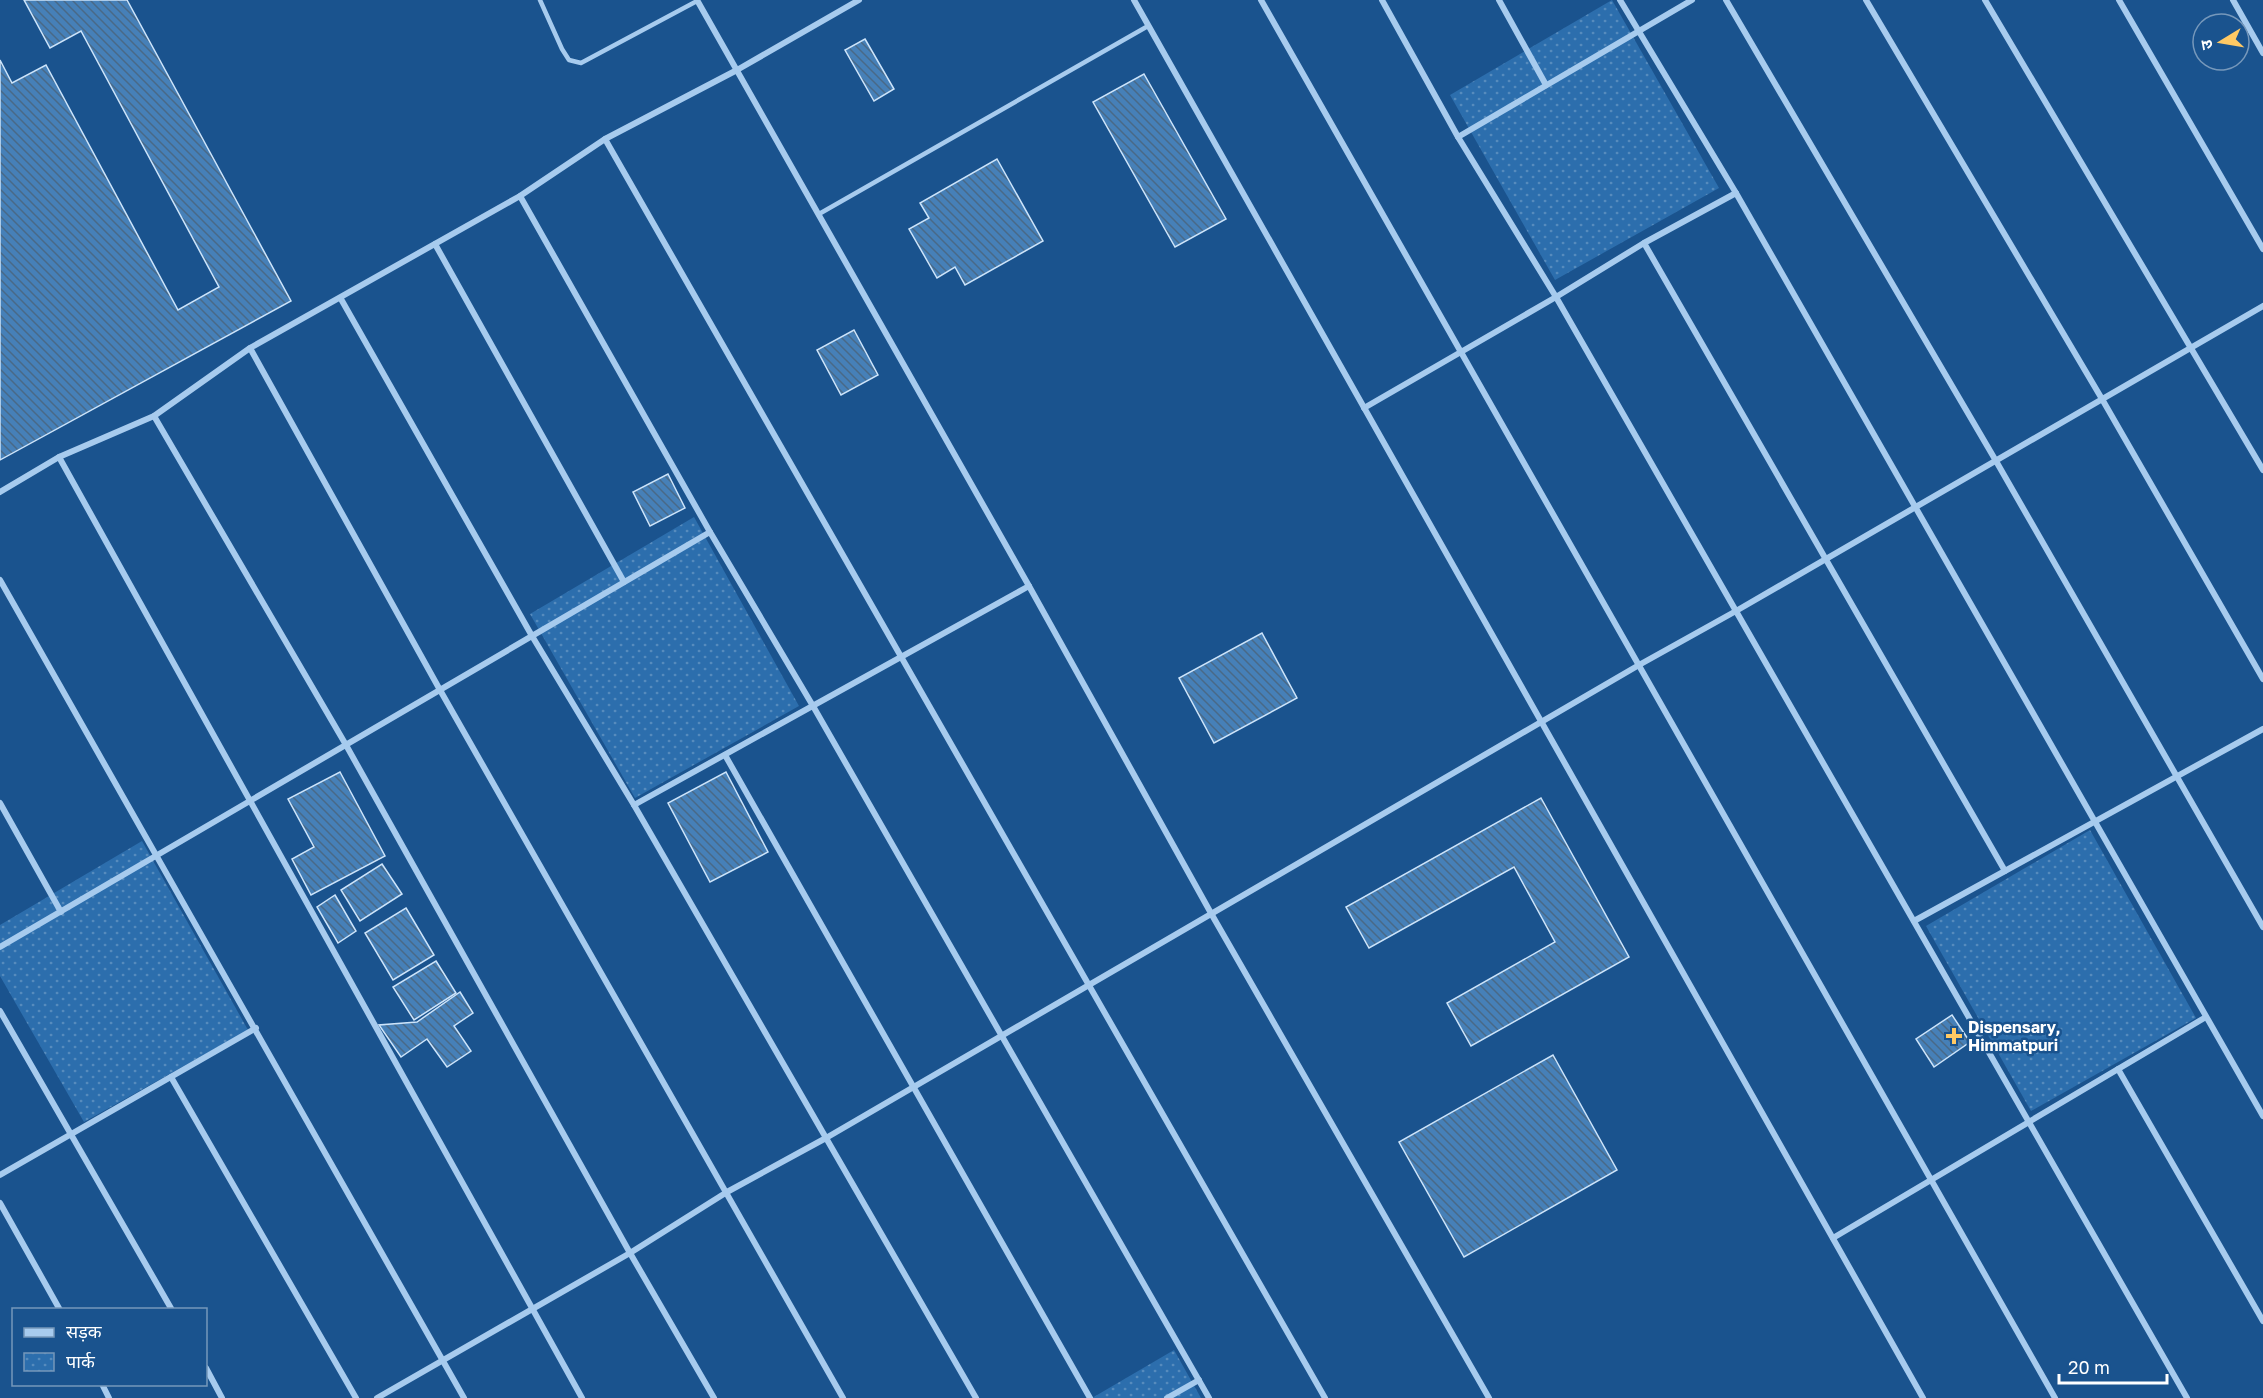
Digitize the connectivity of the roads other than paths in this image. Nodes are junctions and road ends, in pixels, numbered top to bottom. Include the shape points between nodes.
1 (540, 0) edge
2 (697, 0) edge
3 (859, 0) edge
4 (1134, 0) edge
5 (1260, 0) edge
6 (1382, 0) edge
7 (1499, 0) edge
8 (1620, 0) edge
9 (1692, 0) edge
10 (1726, 0) edge
11 (1866, 0) edge
12 (1986, 0) edge
13 (2119, 0) edge
14 (2233, 0) edge
15 (1148, 26) junction
16 (1637, 32) junction
17 (2263, 53) edge
18 (737, 70) junction
19 (1546, 85) junction
20 (1458, 137) junction
21 (605, 139) junction
22 (1736, 193) junction
23 (520, 196) junction
24 (819, 214) junction
25 (1644, 243) junction
26 (435, 244) junction
27 (2263, 249) edge
28 (1556, 297) junction
29 (340, 299) junction
30 (2263, 306) edge
31 (2192, 347) junction
32 (250, 348) junction
33 (1460, 351) junction
34 (2102, 399) junction
35 (1364, 408) junction
36 (154, 416) junction
37 (59, 457) junction
38 (1996, 460) junction
39 (2263, 470) edge
40 (0, 492) edge
41 (1916, 507) junction
42 (710, 532) junction
43 (1826, 560) junction
44 (0, 580) edge
45 (624, 582) junction
46 (1029, 586) junction
47 (1736, 611) junction
48 (532, 636) junction
49 (901, 657) junction
50 (1639, 665) junction
51 (2263, 679) edge
52 (440, 690) junction
53 (813, 706) junction
54 (1543, 723) junction
55 (2263, 729) edge
56 (346, 745) junction
57 (725, 755) junction
58 (2177, 777) junction
59 (250, 801) junction
60 (0, 803) edge
61 (634, 806) junction
62 (2096, 822) junction
63 (155, 856) junction
64 (2005, 871) junction
65 (61, 912) junction
66 (1212, 915) junction
67 (1914, 921) junction
68 (2263, 927) edge
69 (0, 947) edge
70 (1089, 984) junction
71 (0, 1011) edge
72 (2206, 1017) junction
73 (256, 1028) junction
74 (1002, 1036) junction
75 (2118, 1069) junction
76 (171, 1077) junction
77 (914, 1087) junction
78 (2263, 1116) edge
79 (2029, 1122) junction
80 (72, 1133) junction
81 (826, 1138) junction
82 (0, 1174) edge
83 (1931, 1179) junction
84 (727, 1192) junction
85 (0, 1203) edge
86 (1833, 1238) junction
87 (630, 1253) junction
88 (59, 1308) edge
89 (171, 1308) edge
90 (532, 1308) junction
91 (2263, 1321) edge
92 (442, 1360) junction
93 (207, 1370) edge
94 (1199, 1380) junction
95 (222, 1398) edge
96 (356, 1398) edge
97 (377, 1398) edge
98 (464, 1398) edge
99 (582, 1398) edge
100 (714, 1398) edge
101 (843, 1398) edge
102 (976, 1398) edge
103 (1090, 1398) edge
104 (1167, 1398) edge
105 (1209, 1398) edge
106 (1325, 1398) edge
107 (1489, 1398) edge
108 (1923, 1398) edge
109 (2055, 1398) edge
110 (2187, 1398) edge

1 - 2 lane via 569,60 580,63
2 - 18 street
3 - 18 street
4 - 15 street
5 - 33 street
6 - 20 street
7 - 19 street
8 - 16 street
9 - 16 street
10 - 38 street
11 - 34 street
12 - 31 street
13 - 27 street
14 - 17 street
15 - 24 lane
15 - 35 street
16 - 19 street
16 - 22 street
18 - 21 street
18 - 24 street
19 - 20 street
20 - 28 street
21 - 23 street
21 - 49 street
22 - 25 street
22 - 41 street
23 - 26 street
23 - 42 street
24 - 46 street
25 - 28 street
25 - 43 street
26 - 29 street
26 - 45 street
28 - 33 street
28 - 47 street
29 - 32 street
29 - 48 street
30 - 31 street
31 - 34 street
31 - 39 street
32 - 36 street
32 - 52 street
33 - 35 street
33 - 50 street
34 - 38 street
34 - 51 street
35 - 54 street
36 - 37 street
36 - 56 street
37 - 40 street
37 - 59 street
38 - 41 street
38 - 58 street
41 - 43 street
41 - 62 street
42 - 45 street
42 - 53 street
43 - 47 street
43 - 64 street
44 - 63 street
45 - 48 street
46 - 49 street
46 - 66 street
47 - 50 street
47 - 67 street
48 - 52 street
48 - 61 street
49 - 53 street
49 - 70 street
50 - 54 street
50 - 83 street
52 - 56 street
52 - 84 street
53 - 57 street
53 - 74 street
54 - 66 street
54 - 86 street
55 - 58 street
56 - 59 street
56 - 87 street
57 - 61 street
57 - 77 street
58 - 62 street
58 - 68 street
59 - 63 street
59 - 90 street
60 - 65 street
61 - 81 street
62 - 64 street
62 - 72 street
63 - 65 street
63 - 73 street
64 - 67 street
65 - 69 street
66 - 70 street
66 - 107 street
67 - 79 street
70 - 74 street
70 - 106 street
71 - 80 street
72 - 75 street
72 - 78 street
73 - 76 street
73 - 92 street
74 - 77 street
74 - 94 street
75 - 79 street
75 - 91 street
76 - 80 street
76 - 96 street
77 - 81 street
77 - 103 street
79 - 83 street
79 - 110 street
80 - 82 street
80 - 89 street
81 - 84 street
81 - 102 street
83 - 86 street
83 - 109 street
84 - 87 street
84 - 101 street
85 - 88 street
86 - 108 street
87 - 90 street
87 - 100 street
90 - 92 street
90 - 99 street
92 - 97 street
92 - 98 street
93 - 95 street
94 - 104 street
94 - 105 street

